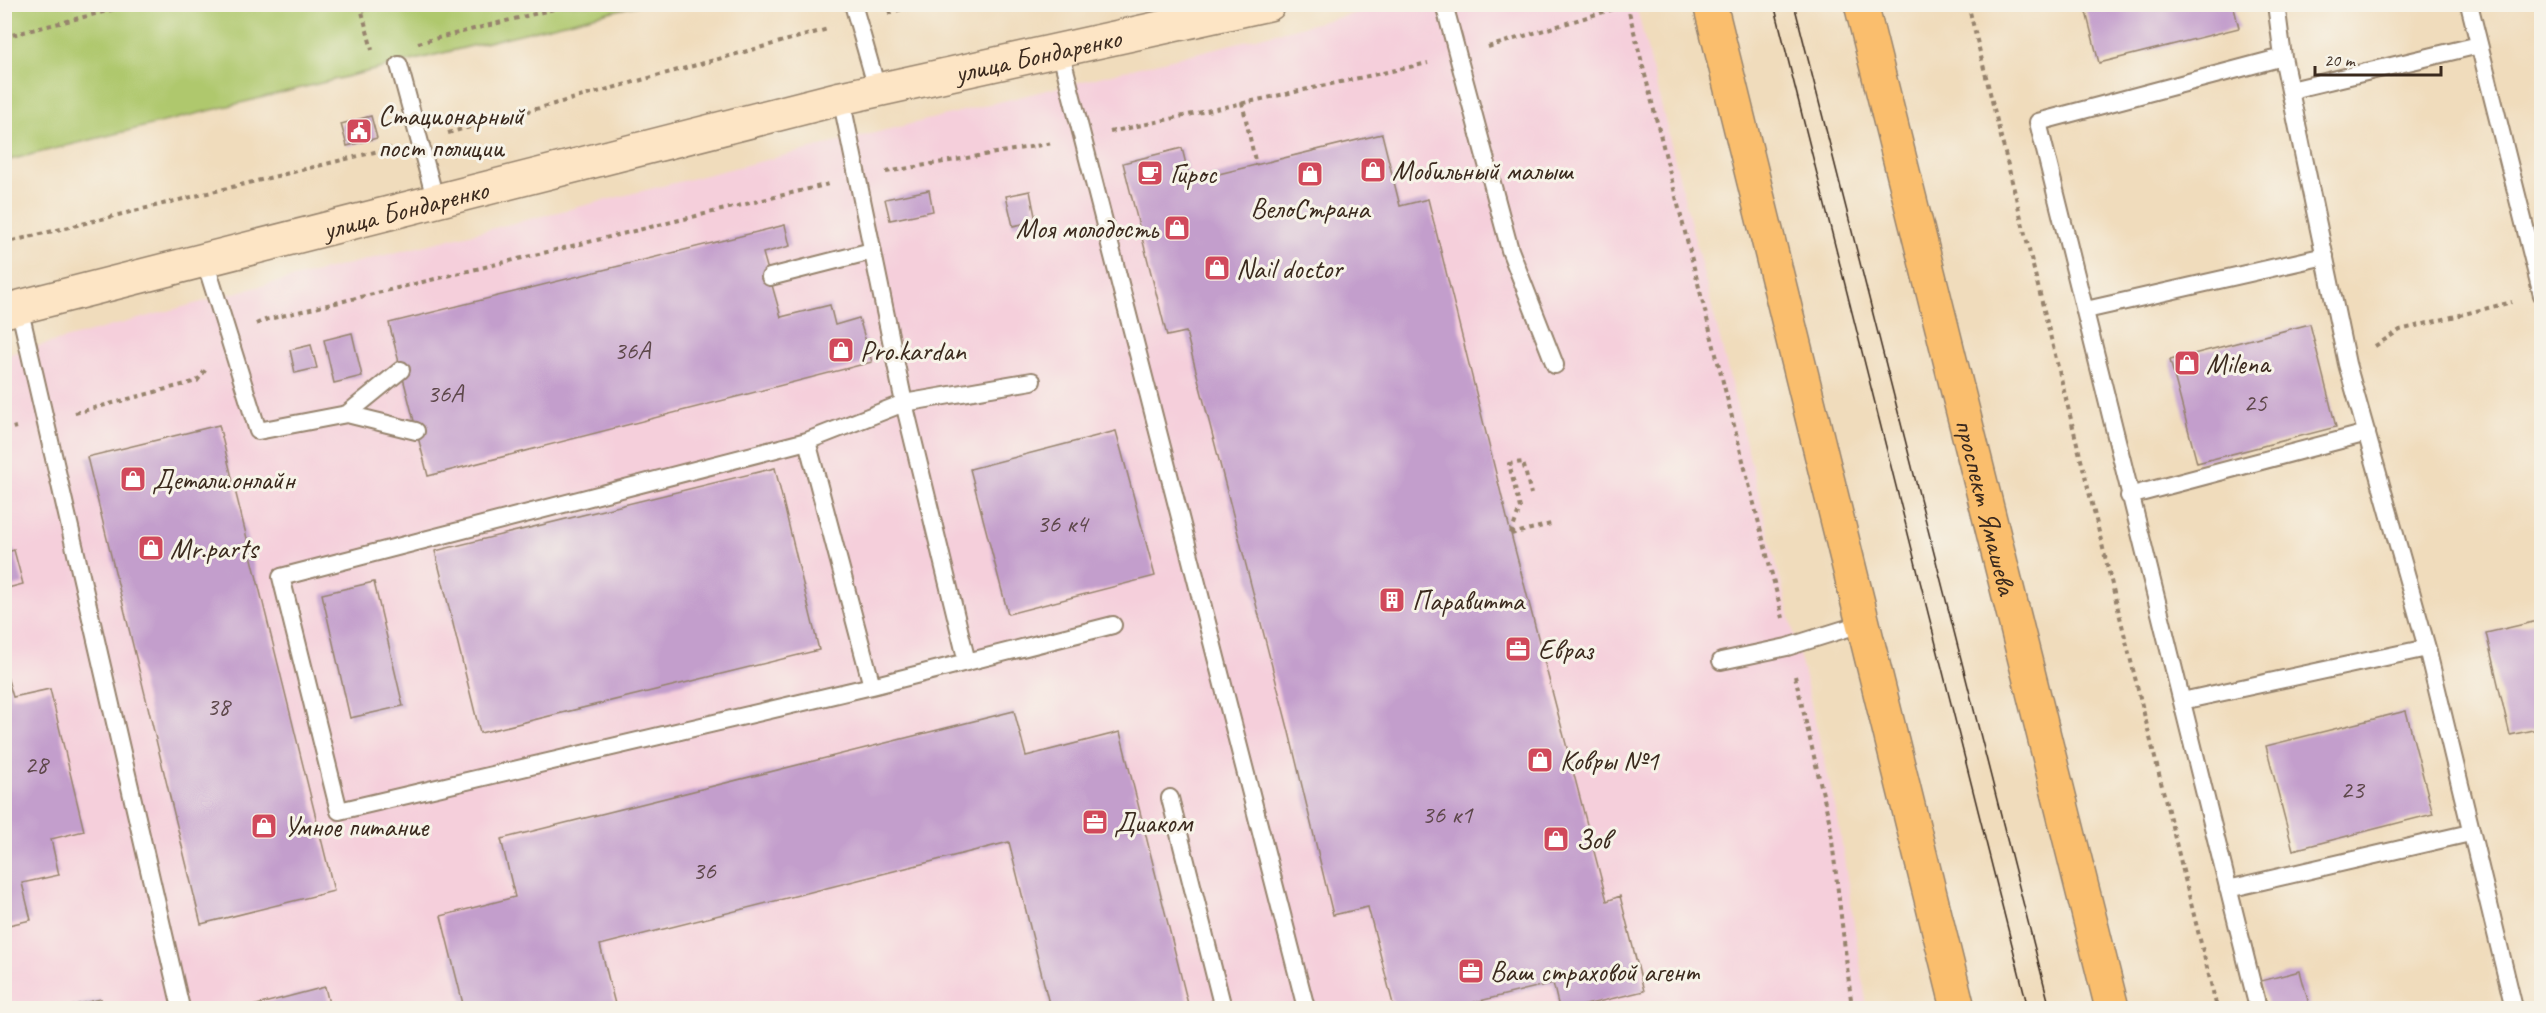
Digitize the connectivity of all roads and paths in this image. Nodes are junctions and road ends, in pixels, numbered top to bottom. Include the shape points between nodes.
1 (135, 4) edge
2 (574, 4) edge
3 (852, 4) edge
4 (920, 4) edge
5 (1165, 4) edge
6 (1269, 4) edge
7 (1444, 4) edge
8 (1710, 4) edge
9 (1861, 4) edge
10 (1968, 4) edge
11 (2276, 4) edge
12 (2469, 4) edge
13 (1628, 5) edge
14 (857, 22) junction
15 (4, 37) edge
16 (2479, 45) junction
17 (407, 46) dead end
18 (1060, 50) junction
19 (1457, 57) junction
20 (2283, 57) junction
21 (399, 65) dead end
22 (876, 85) junction
23 (2290, 90) junction
24 (840, 98) junction
25 (1242, 102) junction
26 (1082, 138) junction
27 (419, 140) junction
28 (1256, 165) dead end
29 (857, 178) junction
30 (436, 202) junction
31 (4, 243) edge
32 (872, 251) junction
33 (2325, 256) junction
34 (204, 258) junction
35 (770, 277) dead end
36 (2541, 295) edge
37 (2520, 300) dead end
38 (12, 309) edge
39 (2086, 310) junction
40 (229, 338) junction
41 (2347, 364) junction
42 (1555, 365) dead end
43 (401, 370) dead end
44 (1032, 381) dead end
45 (904, 403) junction
46 (347, 414) junction
47 (47, 421) junction
48 (4, 430) edge
49 (416, 431) dead end
50 (2367, 433) junction
51 (807, 441) junction
52 (1530, 494) dead end
53 (2129, 496) junction
54 (1551, 524) dead end
55 (1864, 623) junction
56 (1113, 625) dead end
57 (1787, 647) junction
58 (2427, 648) junction
59 (1721, 661) dead end
60 (967, 662) junction
61 (872, 686) junction
62 (2182, 701) junction
63 (1170, 798) dead end
64 (2470, 833) junction
65 (2228, 890) junction
66 (182, 1008) edge
67 (1223, 1008) edge
68 (1306, 1008) edge
69 (1852, 1008) edge
70 (1958, 1008) edge
71 (2112, 1008) edge
72 (2217, 1008) edge
73 (2258, 1008) edge
74 (2514, 1008) edge

1 - 15 path
2 - 17 path
3 - 14 lane
4 - 14 path
5 - 22 street, улица Бондаренко
6 - 18 street, улица Бондаренко
7 - 19 lane
8 - 55 main road
9 - 71 main road, проспект Ямашева
10 - 72 path
11 - 20 lane
12 - 16 lane
13 - 19 path
13 - 57 path via 1784,622
14 - 22 lane
14 - 27 path
16 - 23 lane
16 - 36 lane
18 - 24 street, улица Бондаренко
18 - 26 lane
19 - 25 path
19 - 42 lane via 1510,250
20 - 23 lane
20 - 39 lane via 2038,122
21 - 27 lane
22 - 24 street, улица Бондаренко
23 - 33 lane
24 - 29 lane
24 - 30 street, улица Бондаренко
25 - 26 path
25 - 28 path
26 - 29 path
26 - 68 lane
27 - 30 lane
27 - 31 path
29 - 32 lane
29 - 40 path via 265,320
30 - 34 street, улица Бондаренко
32 - 35 lane
32 - 45 lane
33 - 39 lane
33 - 41 lane
34 - 38 street, улица Бондаренко
34 - 40 lane
37 - 41 path via 2400,330
38 - 47 lane
39 - 53 lane
40 - 46 lane via 258,431
40 - 47 path via 197,381
41 - 50 lane
43 - 46 lane
44 - 45 lane
45 - 51 lane
45 - 60 lane
46 - 49 lane
47 - 48 path
47 - 66 lane
50 - 53 lane
50 - 58 lane
51 - 61 lane
51 - 61 lane via 281,577 339,811
52 - 54 path via 1522,462 1509,465 1520,508 1511,534
53 - 62 lane
55 - 57 lane
55 - 70 main road
56 - 60 lane
57 - 59 lane
57 - 69 path via 1830,824
58 - 62 lane
58 - 64 lane
60 - 61 lane
62 - 65 lane
63 - 67 lane
64 - 65 lane
64 - 74 lane
65 - 73 lane

